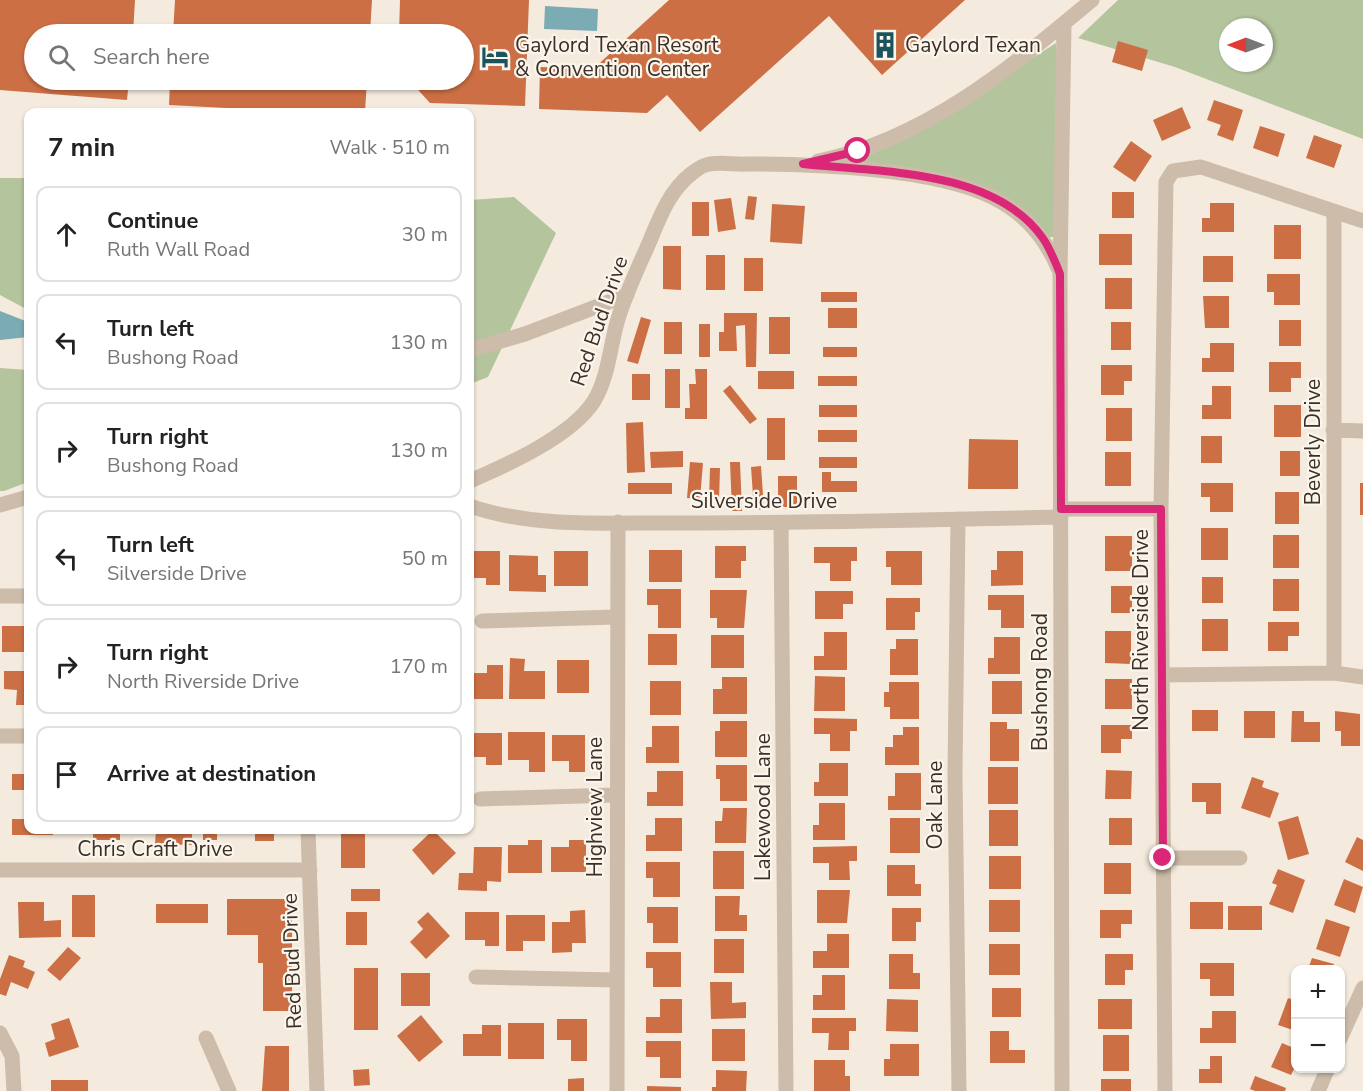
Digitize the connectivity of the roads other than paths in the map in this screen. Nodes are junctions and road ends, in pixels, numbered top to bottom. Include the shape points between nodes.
1 (1092, 0) edge
2 (1064, 24) junction
3 (803, 164) junction
4 (706, 165) joint
5 (1335, 211) junction
6 (1363, 221) edge
7 (1060, 274) junction
8 (627, 295) junction
9 (474, 349) edge
10 (1333, 430) junction
11 (1363, 431) edge
12 (474, 479) edge
13 (24, 498) edge
14 (0, 505) edge
15 (474, 507) edge
16 (1161, 509) junction
17 (1061, 513) junction
18 (958, 519) junction
19 (618, 522) junction
20 (781, 523) junction
21 (0, 596) edge
22 (24, 596) edge
23 (616, 617) junction
24 (482, 621) dead end
25 (1334, 673) junction
26 (1162, 675) junction
27 (1363, 676) edge
28 (0, 736) edge
29 (24, 736) edge
30 (615, 795) junction
31 (480, 799) dead end
32 (308, 834) edge
33 (1163, 858) junction
34 (1240, 858) dead end
35 (0, 870) edge
36 (310, 870) junction
37 (476, 977) dead end
38 (616, 980) junction
39 (1363, 988) edge
40 (1345, 1030) edge
41 (0, 1033) edge
42 (206, 1038) dead end
43 (1326, 1073) edge
44 (14, 1091) edge
45 (229, 1091) edge
46 (317, 1091) edge
47 (617, 1091) edge
48 (786, 1091) edge
49 (959, 1091) edge
50 (1062, 1091) edge
51 (1165, 1091) edge
52 (1318, 1091) edge

1 - 2 street
2 - 3 street via 931,118 858,151
2 - 7 street, Bushong Road
3 - 4 street, Bushong Road
3 - 7 street, Bushong Road via 918,177 978,190 1030,224 1051,251
4 - 8 street, Red Bud Drive via 676,189
5 - 6 street
5 - 10 street, Beverly Drive
5 - 16 street, North Riverside Drive via 1201,167 1173,171 1166,182
7 - 17 street, Bushong Road
8 - 9 street
8 - 12 street, Red Bud Drive via 593,402 541,446
10 - 11 street
10 - 25 street, Beverly Drive
13 - 14 street
15 - 19 street, Silverside Drive via 513,517
16 - 17 street, Silverside Drive
16 - 26 street, North Riverside Drive
17 - 18 street, Silverside Drive
17 - 50 street, Bushong Road
18 - 20 street, Silverside Drive
18 - 49 street, Oak Lane via 955,775
19 - 20 street, Silverside Drive
19 - 23 street, Highview Lane
20 - 48 street, Lakewood Lane
21 - 22 street
23 - 24 street
23 - 30 street, Highview Lane
25 - 26 street
25 - 27 street
26 - 33 street, North Riverside Drive
28 - 29 street
30 - 31 street
30 - 38 street, Highview Lane
32 - 36 street, Red Bud Drive
33 - 34 street
33 - 51 street, North Riverside Drive
35 - 36 street, Chris Craft Drive
36 - 46 street, Red Bud Drive
37 - 38 street
38 - 47 street, Highview Lane
39 - 40 street
41 - 44 street via 12,1056
42 - 45 street
43 - 52 street

